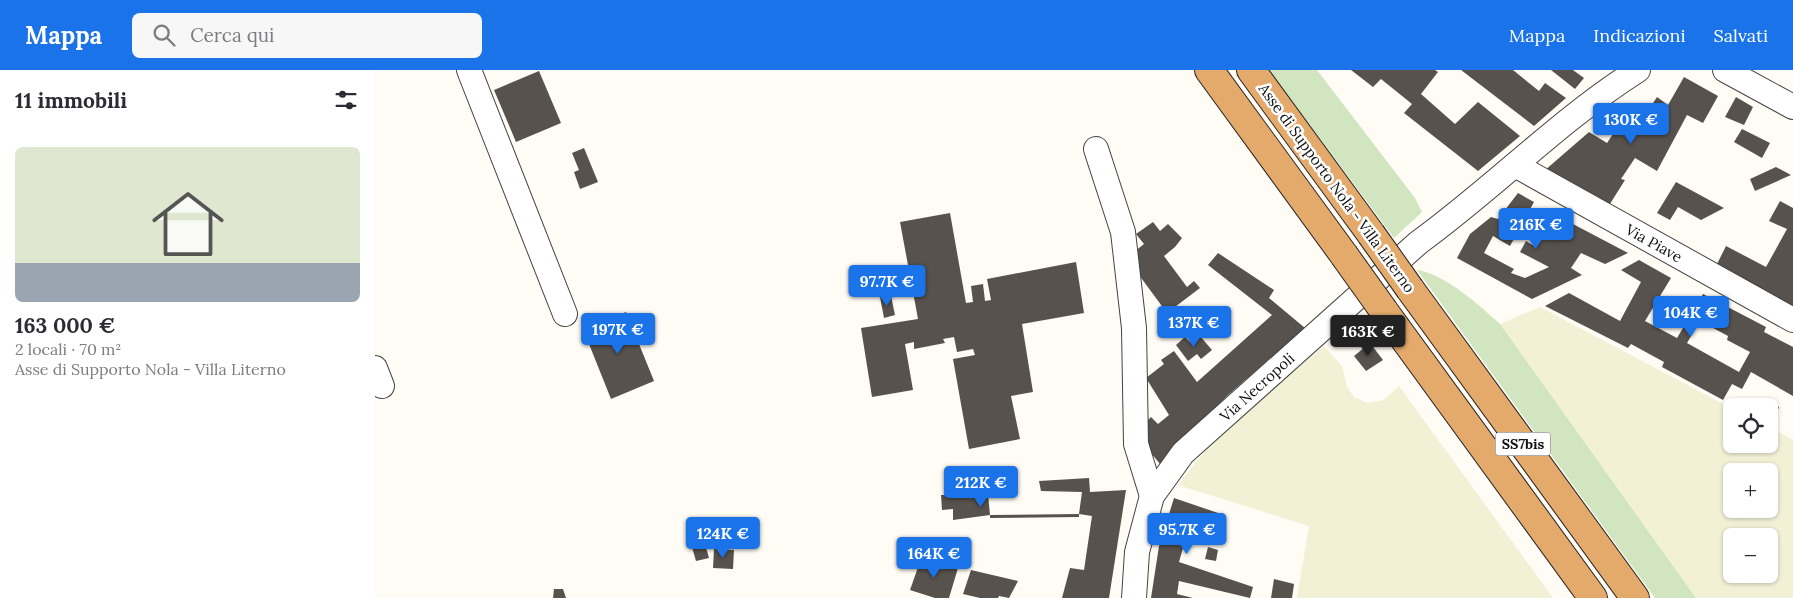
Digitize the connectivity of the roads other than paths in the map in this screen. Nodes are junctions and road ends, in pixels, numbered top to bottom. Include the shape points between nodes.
1 (469, 70) edge
2 (1209, 70) edge
3 (1251, 70) edge
4 (1638, 70) edge
5 (1725, 70) edge
6 (1793, 107) edge
7 (1096, 149) dead end
8 (1515, 165) junction
9 (565, 314) dead end
10 (1793, 320) edge
11 (1152, 496) junction
12 (1134, 598) edge
13 (1593, 598) edge
14 (1635, 598) edge

1 - 9 street
2 - 13 highway, SS7bis, bridge
3 - 14 highway, Asse di Supporto Nola - Villa Literno / SS7bis, bridge
4 - 8 street, Via Necropoli via 1604,91
5 - 6 street
7 - 11 street via 1123,232 1134,328 1136,444
8 - 10 street, Via Piave
8 - 11 street, Via Necropoli via 1418,243 1183,453
11 - 12 street, Via Necropoli via 1137,552

